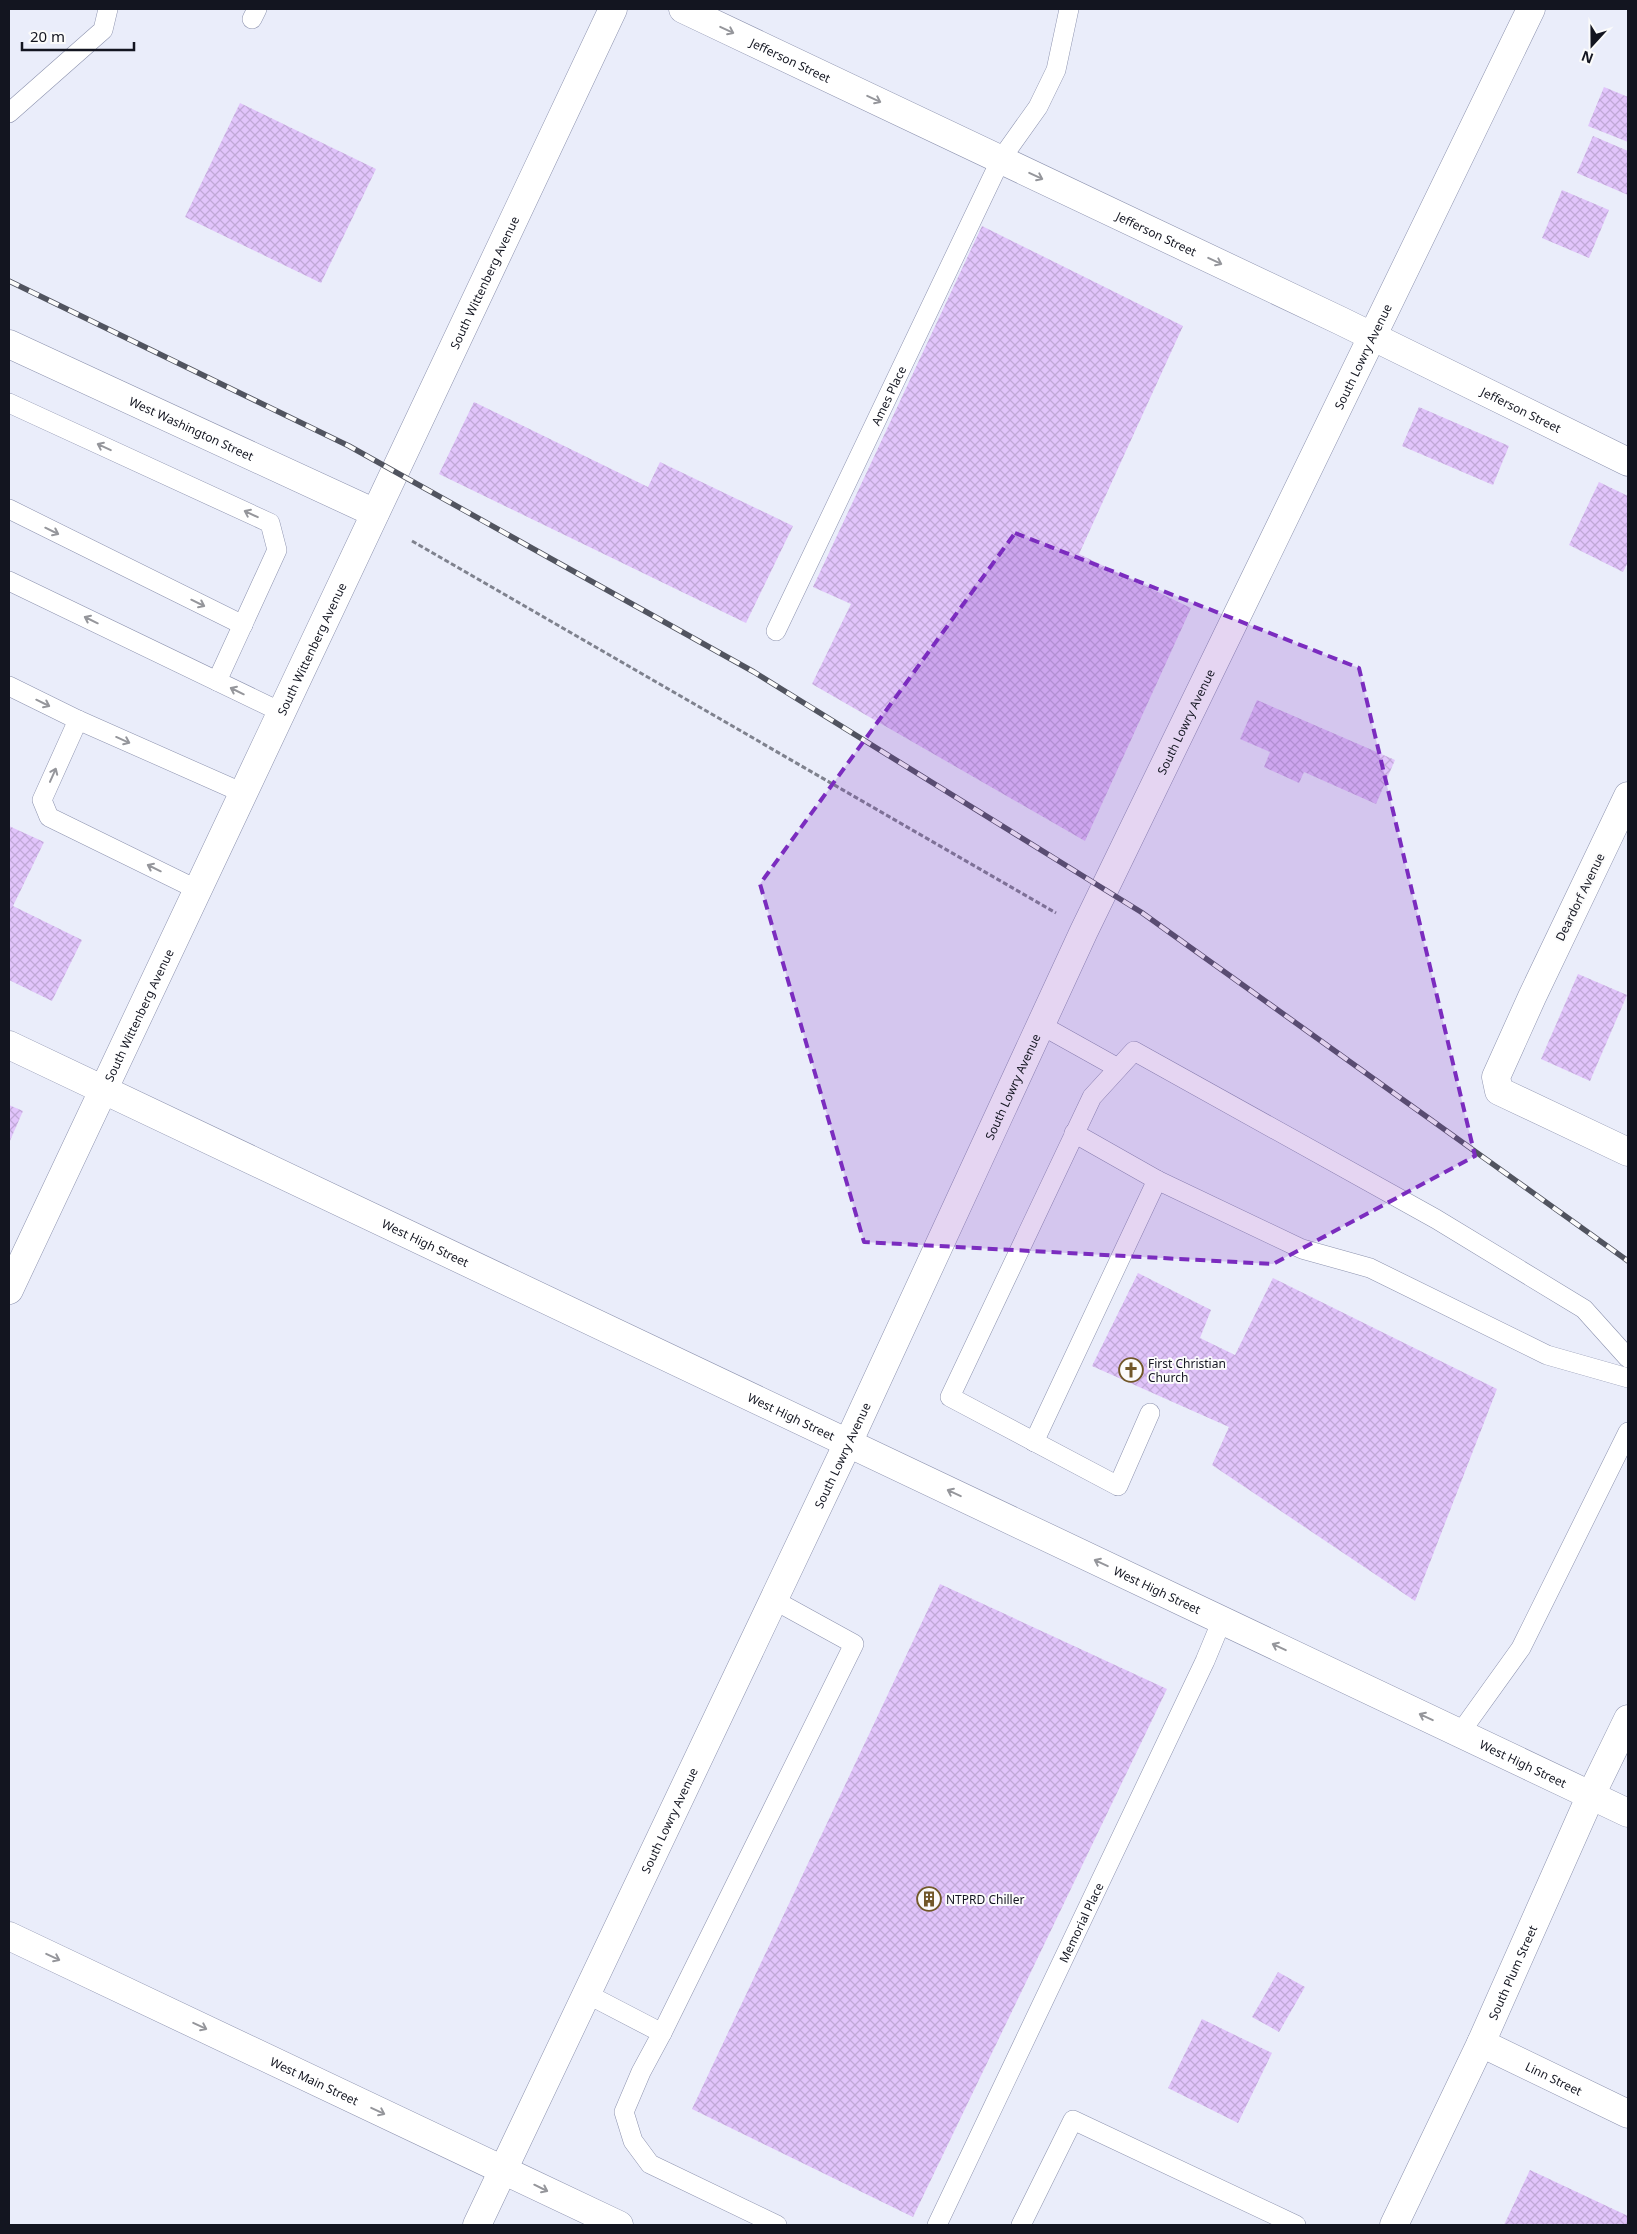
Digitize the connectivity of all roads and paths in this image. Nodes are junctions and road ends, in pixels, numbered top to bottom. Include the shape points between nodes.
1 (108, 9) edge
2 (613, 9) edge
3 (683, 9) edge
4 (1070, 9) edge
5 (1531, 9) edge
6 (9, 113) edge
7 (1001, 159) junction
8 (1372, 338) junction
9 (9, 344) edge
10 (9, 403) edge
11 (1628, 462) edge
12 (9, 509) edge
13 (375, 513) junction
14 (412, 541) dead end
15 (9, 581) edge
16 (243, 626) junction
17 (776, 631) dead end
18 (216, 681) junction
19 (9, 686) edge
20 (281, 712) junction
21 (78, 720) junction
22 (243, 793) junction
23 (1628, 796) edge
24 (198, 890) junction
25 (1064, 917) dead end
26 (1041, 1025) junction
27 (9, 1045) edge
28 (1118, 1068) junction
29 (103, 1090) junction
30 (1074, 1133) junction
31 (1628, 1152) edge
32 (1157, 1180) junction
33 (9, 1290) edge
34 (1628, 1358) edge
35 (1628, 1378) edge
36 (1150, 1413) dead end
37 (1628, 1432) edge
38 (1034, 1442) junction
39 (848, 1443) junction
40 (774, 1600) junction
41 (1222, 1620) junction
42 (1628, 1719) edge
43 (1460, 1733) junction
44 (1591, 1795) junction
45 (1628, 1813) edge
46 (9, 1936) edge
47 (587, 1994) junction
48 (662, 2034) junction
49 (1481, 2043) junction
50 (1628, 2114) edge
51 (503, 2170) junction
52 (1264, 2218) edge
53 (477, 2225) edge
54 (619, 2225) edge
55 (777, 2225) edge
56 (937, 2225) edge
57 (1022, 2225) edge
58 (1296, 2225) edge
59 (1394, 2225) edge

1 - 6 lane via 103,30
2 - 13 street, South Wittenberg Avenue
3 -> 7 street, Jefferson Street
4 - 7 lane, Ames Place via 1056,70 1038,107
5 - 8 street, South Lowry Avenue
7 -> 8 street, Jefferson Street
7 - 17 lane, Ames Place
8 - 11 street, Jefferson Street
8 - 26 street, South Lowry Avenue
9 - 13 street, West Washington Street
16 -> 10 lane via 277,550 270,523
12 -> 16 lane
13 - 20 street, South Wittenberg Avenue
14 - 25 path
18 -> 15 lane
16 - 18 lane
20 -> 18 lane
19 -> 21 lane
20 - 22 street, South Wittenberg Avenue
21 -> 22 lane
24 -> 21 lane via 49,817 42,800
22 - 24 street, South Wittenberg Avenue
23 - 31 street, Deardorf Avenue via 1496,1077 1499,1091
24 - 29 street, South Wittenberg Avenue
26 - 28 lane
26 - 39 street, South Lowry Avenue
27 - 29 street, West High Street
28 - 30 lane via 1092,1097
28 - 34 lane via 1134,1051 1436,1218 1584,1308
29 - 33 street, South Wittenberg Avenue
29 - 39 street, West High Street
30 - 32 lane
30 - 38 lane via 950,1397
32 - 35 lane via 1302,1249 1370,1268 1547,1355
32 - 38 lane
36 - 38 lane via 1118,1486
37 - 43 lane via 1521,1648
39 - 40 street, South Lowry Avenue
41 -> 39 street, West High Street
40 - 47 street, South Lowry Avenue
40 - 48 lane via 854,1644
43 -> 41 street, West High Street
41 - 56 lane, Memorial Place via 1206,1660
42 - 44 street, South Plum Street
43 - 44 street, West High Street
44 - 45 street, West High Street
44 - 49 street, South Plum Street
46 -> 51 street, West Main Street
47 - 48 lane
47 - 51 street, South Lowry Avenue
48 - 55 lane via 624,2112 633,2141 650,2164
49 - 50 street, Linn Street
49 - 59 street, South Plum Street
51 - 53 street, South Lowry Avenue
51 -> 54 street, West Main Street
52 - 57 lane via 1073,2120
52 - 58 lane

